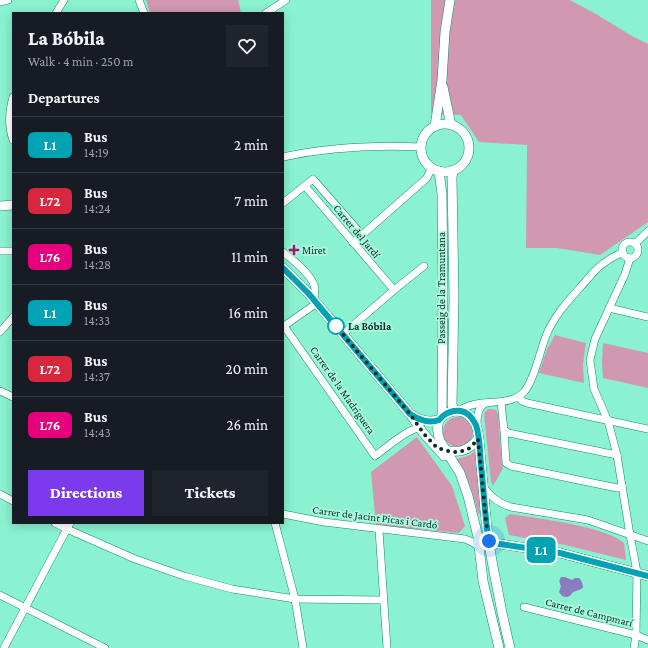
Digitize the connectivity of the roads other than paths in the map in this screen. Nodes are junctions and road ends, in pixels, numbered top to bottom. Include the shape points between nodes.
1 (8, 0) edge
2 (64, 0) edge
3 (139, 0) edge
4 (286, 0) edge
5 (450, 0) edge
6 (0, 2) edge
7 (143, 11) edge
8 (57, 12) edge
9 (268, 12) edge
10 (442, 80) junction
11 (12, 100) edge
12 (451, 125) junction
13 (435, 126) junction
14 (12, 137) edge
15 (421, 147) junction
16 (284, 157) edge
17 (435, 170) junction
18 (453, 170) junction
19 (305, 186) junction
20 (284, 202) edge
21 (12, 205) edge
22 (0, 206) edge
23 (648, 231) edge
24 (362, 235) junction
25 (353, 243) junction
26 (635, 244) junction
27 (0, 251) edge
28 (12, 251) edge
29 (623, 252) junction
30 (284, 253) edge
31 (630, 258) junction
32 (424, 266) dead end
33 (284, 269) edge
34 (394, 290) junction
35 (315, 301) junction
36 (609, 308) junction
37 (648, 316) edge
38 (12, 318) edge
39 (0, 332) edge
40 (343, 334) junction
41 (0, 391) edge
42 (12, 397) edge
43 (518, 397) junction
44 (501, 402) junction
45 (486, 403) junction
46 (455, 409) junction
47 (410, 414) junction
48 (441, 418) junction
49 (608, 420) junction
50 (420, 428) junction
51 (648, 429) edge
52 (504, 430) junction
53 (478, 435) junction
54 (442, 449) junction
55 (617, 454) junction
56 (622, 485) junction
57 (483, 486) junction
58 (0, 494) edge
59 (12, 500) edge
60 (284, 514) edge
61 (275, 524) edge
62 (69, 526) edge
63 (476, 527) junction
64 (379, 530) junction
65 (630, 535) junction
66 (465, 539) junction
67 (648, 541) edge
68 (489, 544) junction
69 (479, 547) junction
70 (637, 572) junction
71 (648, 576) edge
72 (0, 595) edge
73 (295, 598) junction
74 (383, 600) junction
75 (25, 608) junction
76 (524, 608) dead end
77 (636, 635) junction
78 (648, 640) edge
79 (4, 648) edge
80 (105, 648) edge
81 (302, 648) edge
82 (387, 648) edge
83 (499, 648) edge
84 (510, 648) edge
85 (634, 648) edge

1 - 6 street
2 - 8 street
3 - 7 street
4 - 9 street
5 - 10 street
10 - 12 street
10 - 13 street
11 - 14 street via 9,118
12 - 13 street
12 - 18 street via 463,133 469,148 462,164
13 - 15 street via 426,133
15 - 16 street via 362,147
15 - 17 street, Passeig de la Tramuntana via 425,162
17 - 18 street
17 - 24 street
17 - 48 street, Passeig de la Tramuntana via 442,194
18 - 46 street, Passeig de la Tramuntana
19 - 20 street
19 - 24 street, Carrer del Jardí via 313,179
19 - 25 street, Carrer del Jardí
21 - 22 street
23 - 26 street
24 - 25 street
25 - 34 street, Carrer del Jardí
26 - 29 street via 625,245
26 - 31 street via 638,253
27 - 28 street
29 - 31 street
29 - 43 street via 606,261 595,271 560,312 546,335 531,380 526,390
30 - 35 street via 311,279 315,289
31 - 36 street
32 - 34 street
33 - 35 street
34 - 40 street
35 - 40 street
35 - 50 street, Carrer de la Madriguera via 284,326 375,456 406,433
36 - 37 street
36 - 49 street via 595,339 590,360 594,389
38 - 39 street
40 - 47 street
41 - 42 street
43 - 44 street
43 - 49 street via 527,403
44 - 45 street
44 - 52 street
45 - 46 street
45 - 53 street via 481,406 478,413
46 - 48 street
46 - 53 street via 469,415 476,425
47 - 48 street via 421,420 434,421
47 - 50 street
48 - 54 street via 438,435
49 - 51 street
49 - 55 street
50 - 54 street
52 - 55 street via 508,433
52 - 56 street via 506,463 511,466 617,488
53 - 54 street via 470,448 465,450 455,452
53 - 57 street
54 - 63 street via 460,473
55 - 56 street
56 - 65 street
57 - 65 street via 503,505 588,520
57 - 68 street
58 - 59 street
60 - 64 street, Carrer de Jacint Picas i Cardó
61 - 73 street
62 - 73 street via 135,559 184,576 232,589
62 - 75 street
63 - 66 street via 470,538
63 - 69 street
64 - 66 street, Carrer de Jacint Picas i Cardó
64 - 74 street
65 - 67 street
65 - 70 street
66 - 69 street, Carrer de Jacint Picas i Cardó
68 - 70 street via 560,553
68 - 84 street
69 - 83 street via 483,581
70 - 71 street
70 - 77 street
72 - 75 street
73 - 74 street
73 - 81 street
74 - 82 street
75 - 79 street
75 - 80 street
76 - 77 street, Carrer de Campmarí
77 - 78 street, Carrer de Campmarí
77 - 85 street

